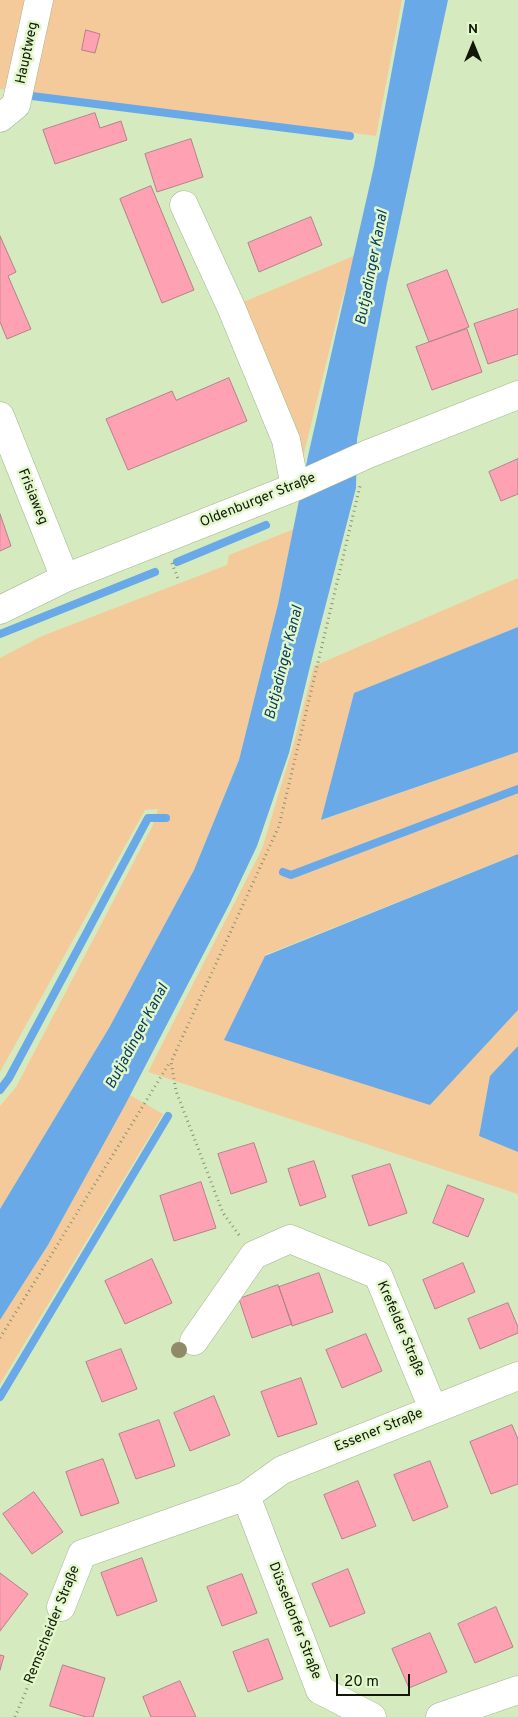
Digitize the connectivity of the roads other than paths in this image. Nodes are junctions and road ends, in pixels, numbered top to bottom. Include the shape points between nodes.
1 (39, 0) edge
2 (8, 111) edge
3 (184, 205) dead end
4 (518, 395) edge
5 (0, 416) edge
6 (295, 488) junction
7 (65, 578) junction
8 (0, 610) edge
9 (194, 1341) dead end
10 (518, 1376) edge
11 (433, 1409) junction
12 (246, 1496) junction
13 (61, 1607) road end
14 (518, 1690) edge
15 (372, 1717) edge
16 (440, 1717) edge

1 - 2 street, Hauptweg
3 - 6 street via 231,307 286,440
4 - 6 street, Oldenburger Straße via 368,454
5 - 7 street, Frisiaweg
6 - 7 street, Oldenburger Straße
7 - 8 street, Oldenburger Straße
9 - 11 street, Krefelder Straße via 254,1255 290,1239 378,1275
10 - 11 street, Essener Straße
11 - 12 street, Essener Straße via 282,1470
12 - 13 street, Remscheider Straße via 82,1554
12 - 15 street, Düsseldorfer Straße via 320,1690
14 - 16 street

